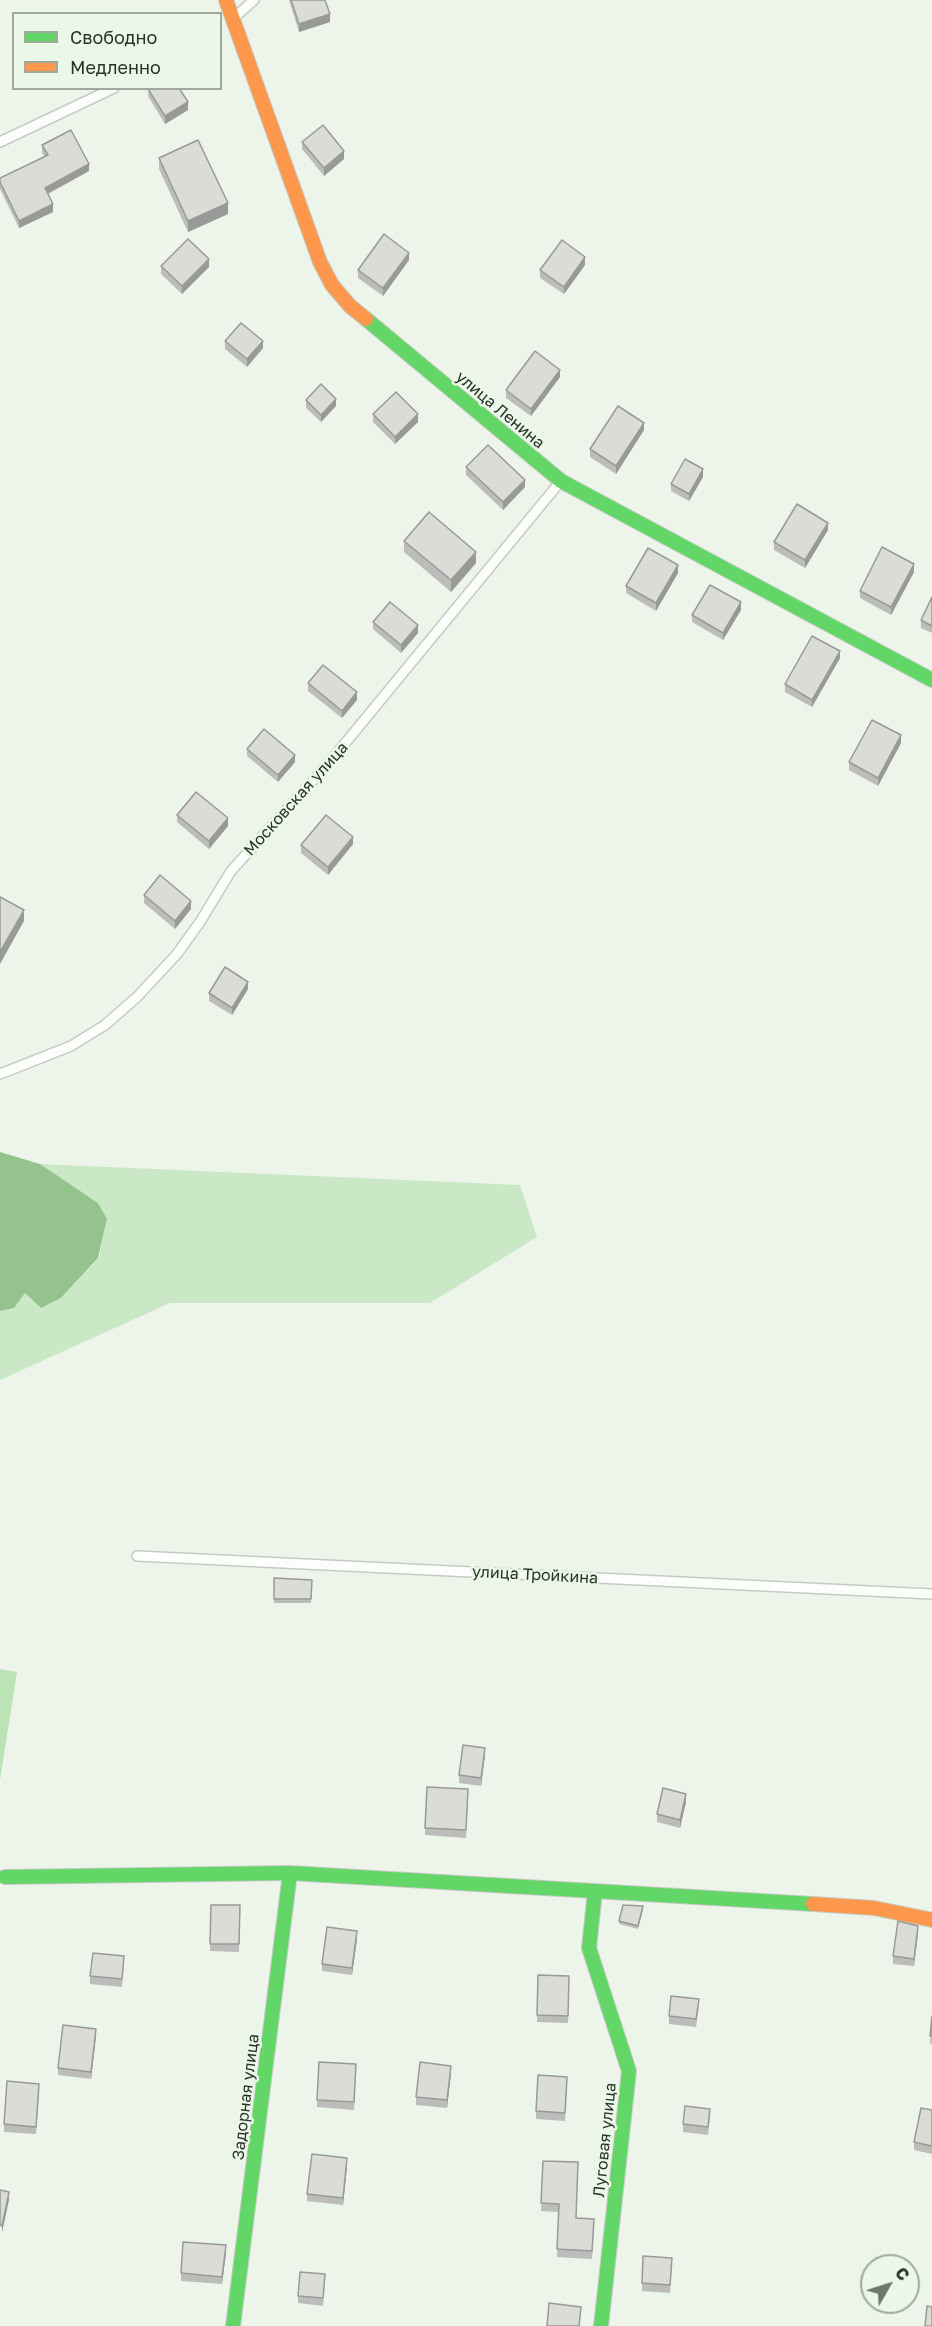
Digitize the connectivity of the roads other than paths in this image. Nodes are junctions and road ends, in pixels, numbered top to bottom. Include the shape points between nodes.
1 (226, 0) edge
2 (254, 0) edge
3 (232, 29) junction
4 (110, 90) edge
5 (0, 142) edge
6 (561, 481) junction
7 (932, 680) edge
8 (0, 1074) edge
9 (137, 1556) dead end
10 (932, 1594) edge
11 (290, 1873) junction
12 (3, 1880) edge
13 (595, 1891) junction
14 (932, 1920) edge
15 (233, 2326) edge
16 (601, 2326) edge

1 - 3 street, улица Ленина
2 - 3 lane
3 - 6 street, улица Ленина via 332,285 350,306
4 - 5 lane
6 - 7 street, улица Ленина
6 - 8 lane, Московская улица via 328,764 231,871 177,954 137,997 71,1046
9 - 10 lane, улица Тройкина
11 - 12 street
11 - 13 street
11 - 15 street, Задорная улица
13 - 14 street via 874,1908
13 - 16 street, Луговая улица via 589,1948 629,2071

